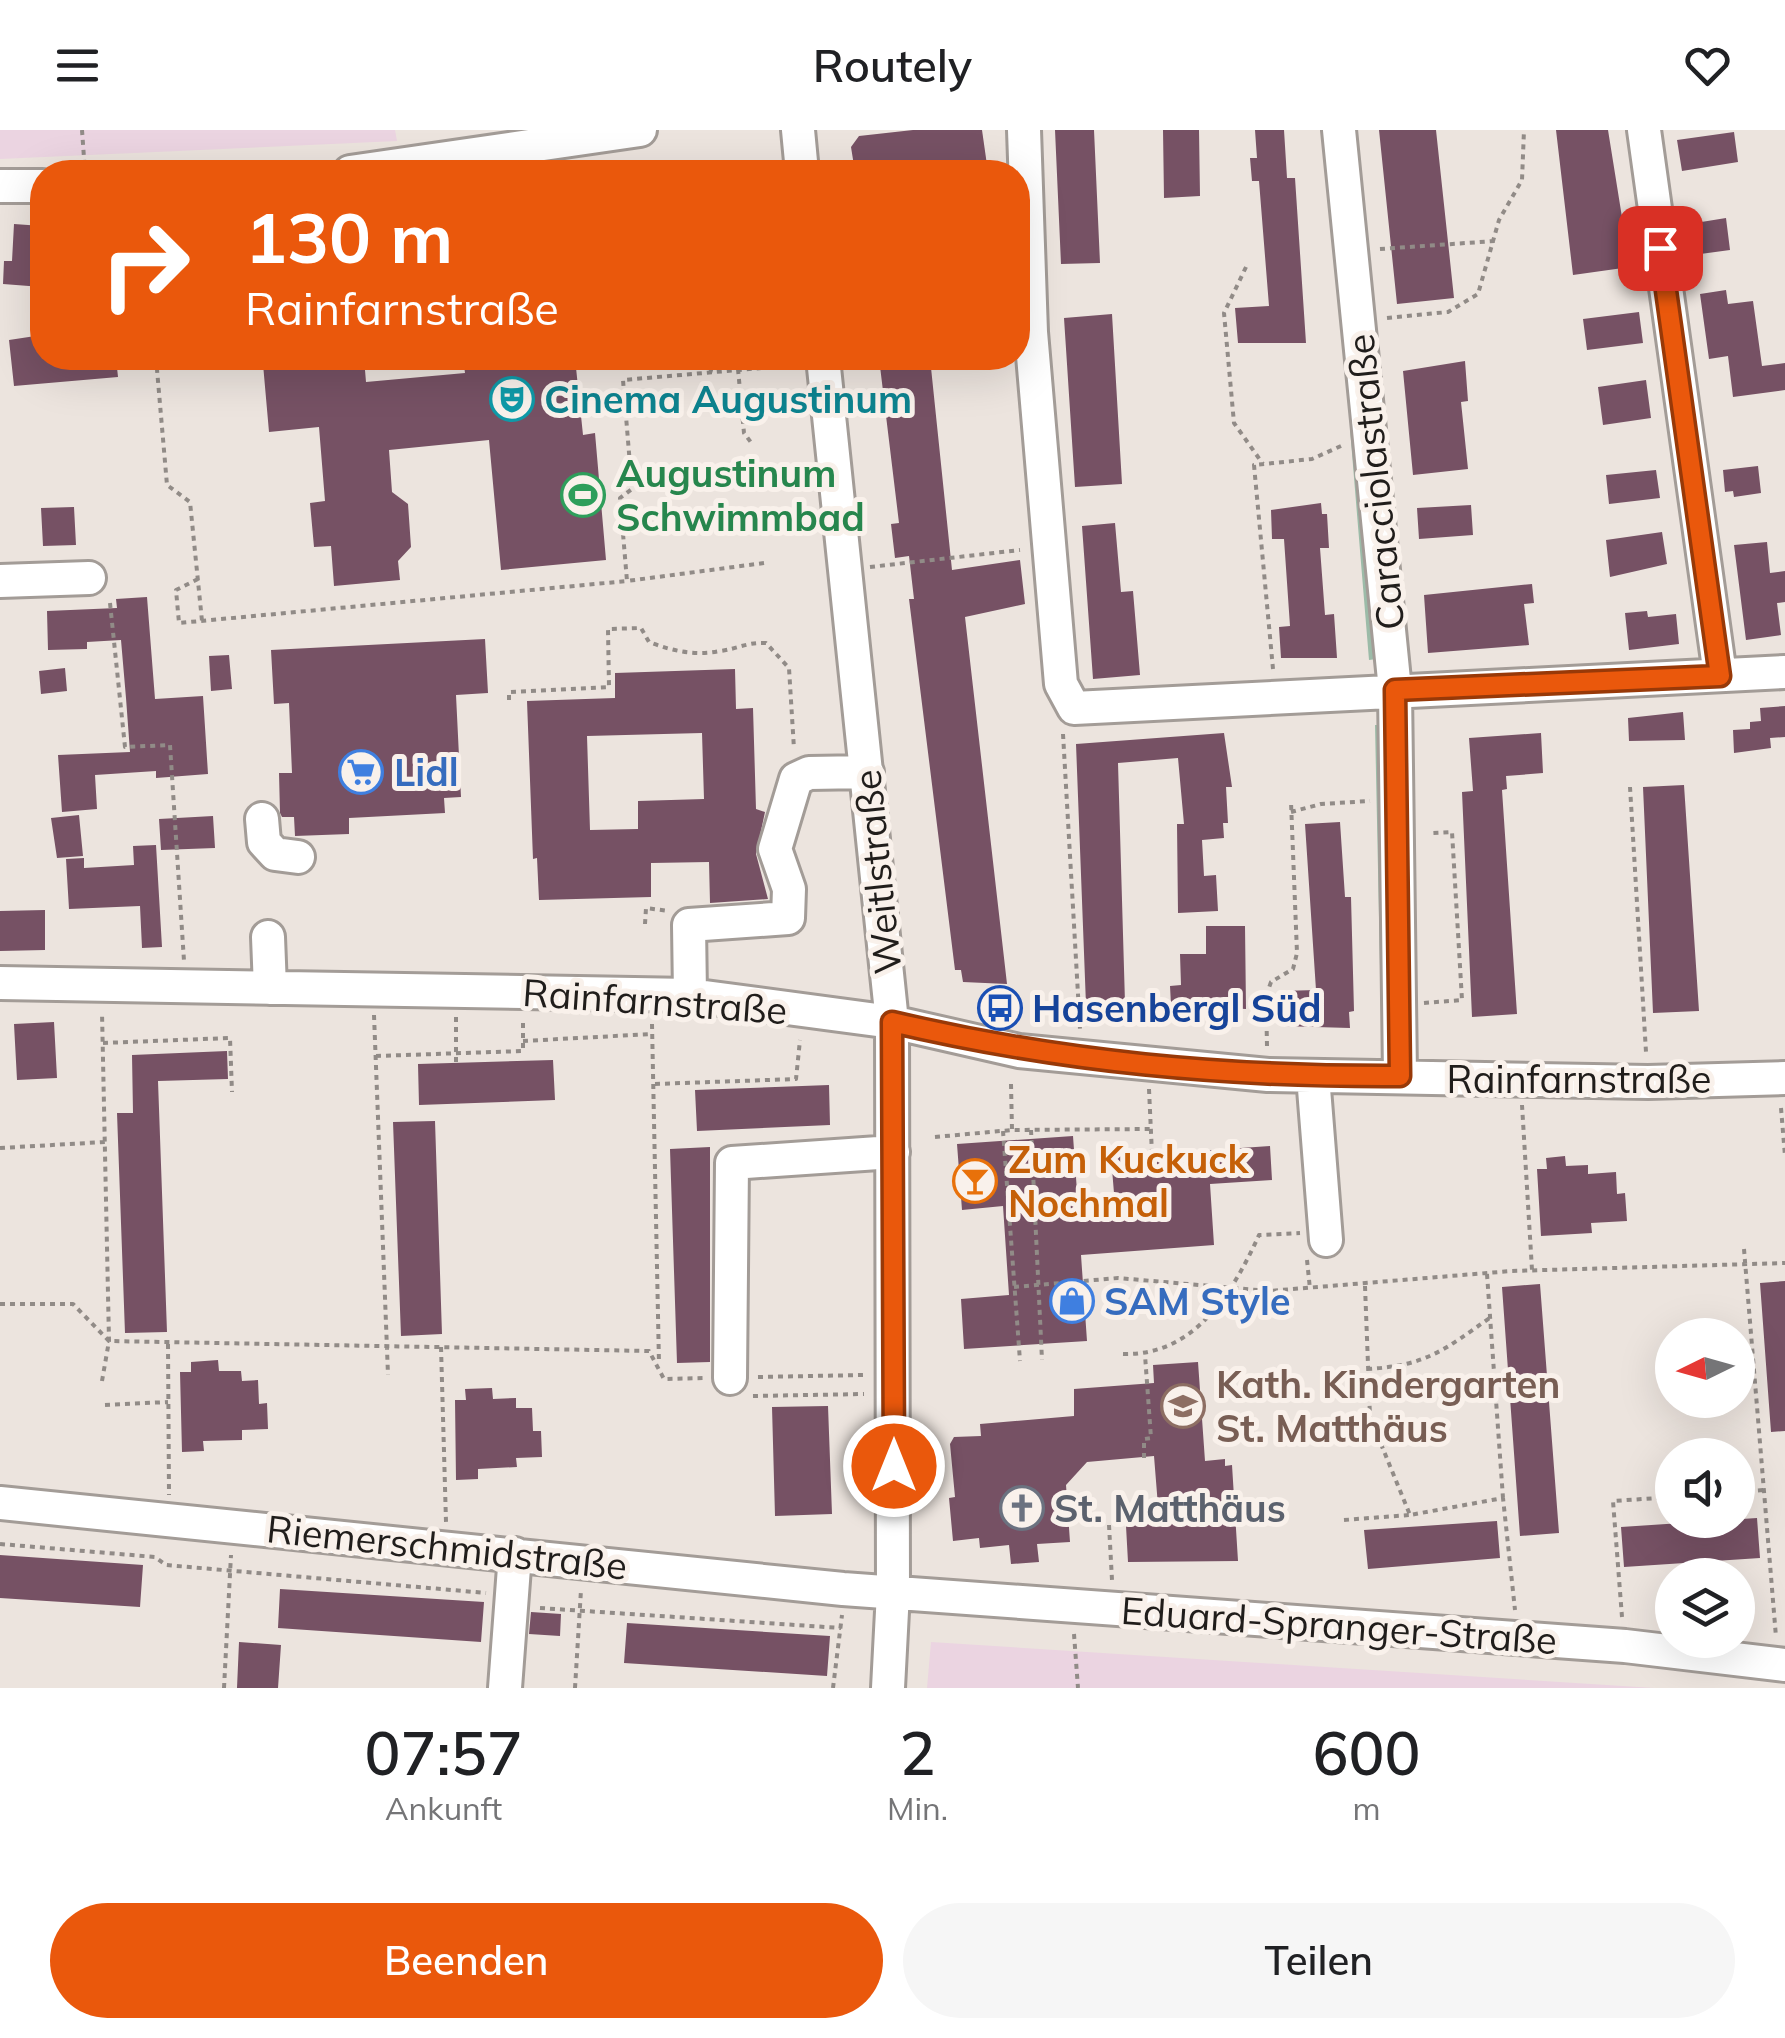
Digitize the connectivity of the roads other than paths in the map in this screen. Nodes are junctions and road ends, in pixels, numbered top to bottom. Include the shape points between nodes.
1 (640, 130) edge
2 (798, 130) edge
3 (1024, 130) edge
4 (1340, 130) edge
5 (1644, 130) edge
6 (433, 160) edge
7 (801, 160) edge
8 (1025, 160) edge
9 (0, 186) edge
10 (30, 186) edge
11 (1030, 282) edge
12 (824, 370) edge
13 (0, 581) edge
14 (99, 590) road end
15 (1785, 672) edge
16 (1720, 676) junction
17 (1395, 690) junction
18 (866, 772) junction
19 (262, 819) dead end
20 (298, 857) dead end
21 (268, 937) dead end
22 (0, 984) edge
23 (270, 988) junction
24 (690, 995) junction
25 (892, 1022) junction
26 (1313, 1076) junction
27 (1400, 1076) junction
28 (1782, 1078) edge
29 (893, 1152) junction
30 (1315, 1236) road end
31 (737, 1387) road end
32 (0, 1502) edge
33 (515, 1554) junction
34 (893, 1592) junction
35 (1782, 1664) edge
36 (505, 1688) edge
37 (888, 1688) edge

1 - 6 street
2 - 7 street
3 - 8 street
4 - 17 street, Caracciolastraße
5 - 16 street
9 - 10 street
11 - 17 street via 1061,684 1068,704 1083,710
12 - 18 street, Weitlstraße
13 - 14 street
15 - 16 street
16 - 17 street
17 - 27 street, Caracciolastraße
18 - 24 street via 796,779 775,850 789,889 788,918 689,925
18 - 25 street, Weitlstraße
19 - 20 street via 264,842 275,854
21 - 23 street
22 - 23 street, Rainfarnstraße
23 - 24 street, Rainfarnstraße
24 - 25 street, Rainfarnstraße
25 - 26 street, Rainfarnstraße via 1020,1051
25 - 29 street, Weitlstraße
26 - 27 street, Rainfarnstraße
26 - 30 street
27 - 28 street, Rainfarnstraße
29 - 31 street via 732,1163
29 - 34 street, Weitlstraße
32 - 33 street, Riemerschmidstraße
33 - 34 street, Riemerschmidstraße
33 - 36 street
34 - 35 street, Eduard-Spranger-Straße via 1624,1646
34 - 37 street, Weitlstraße

